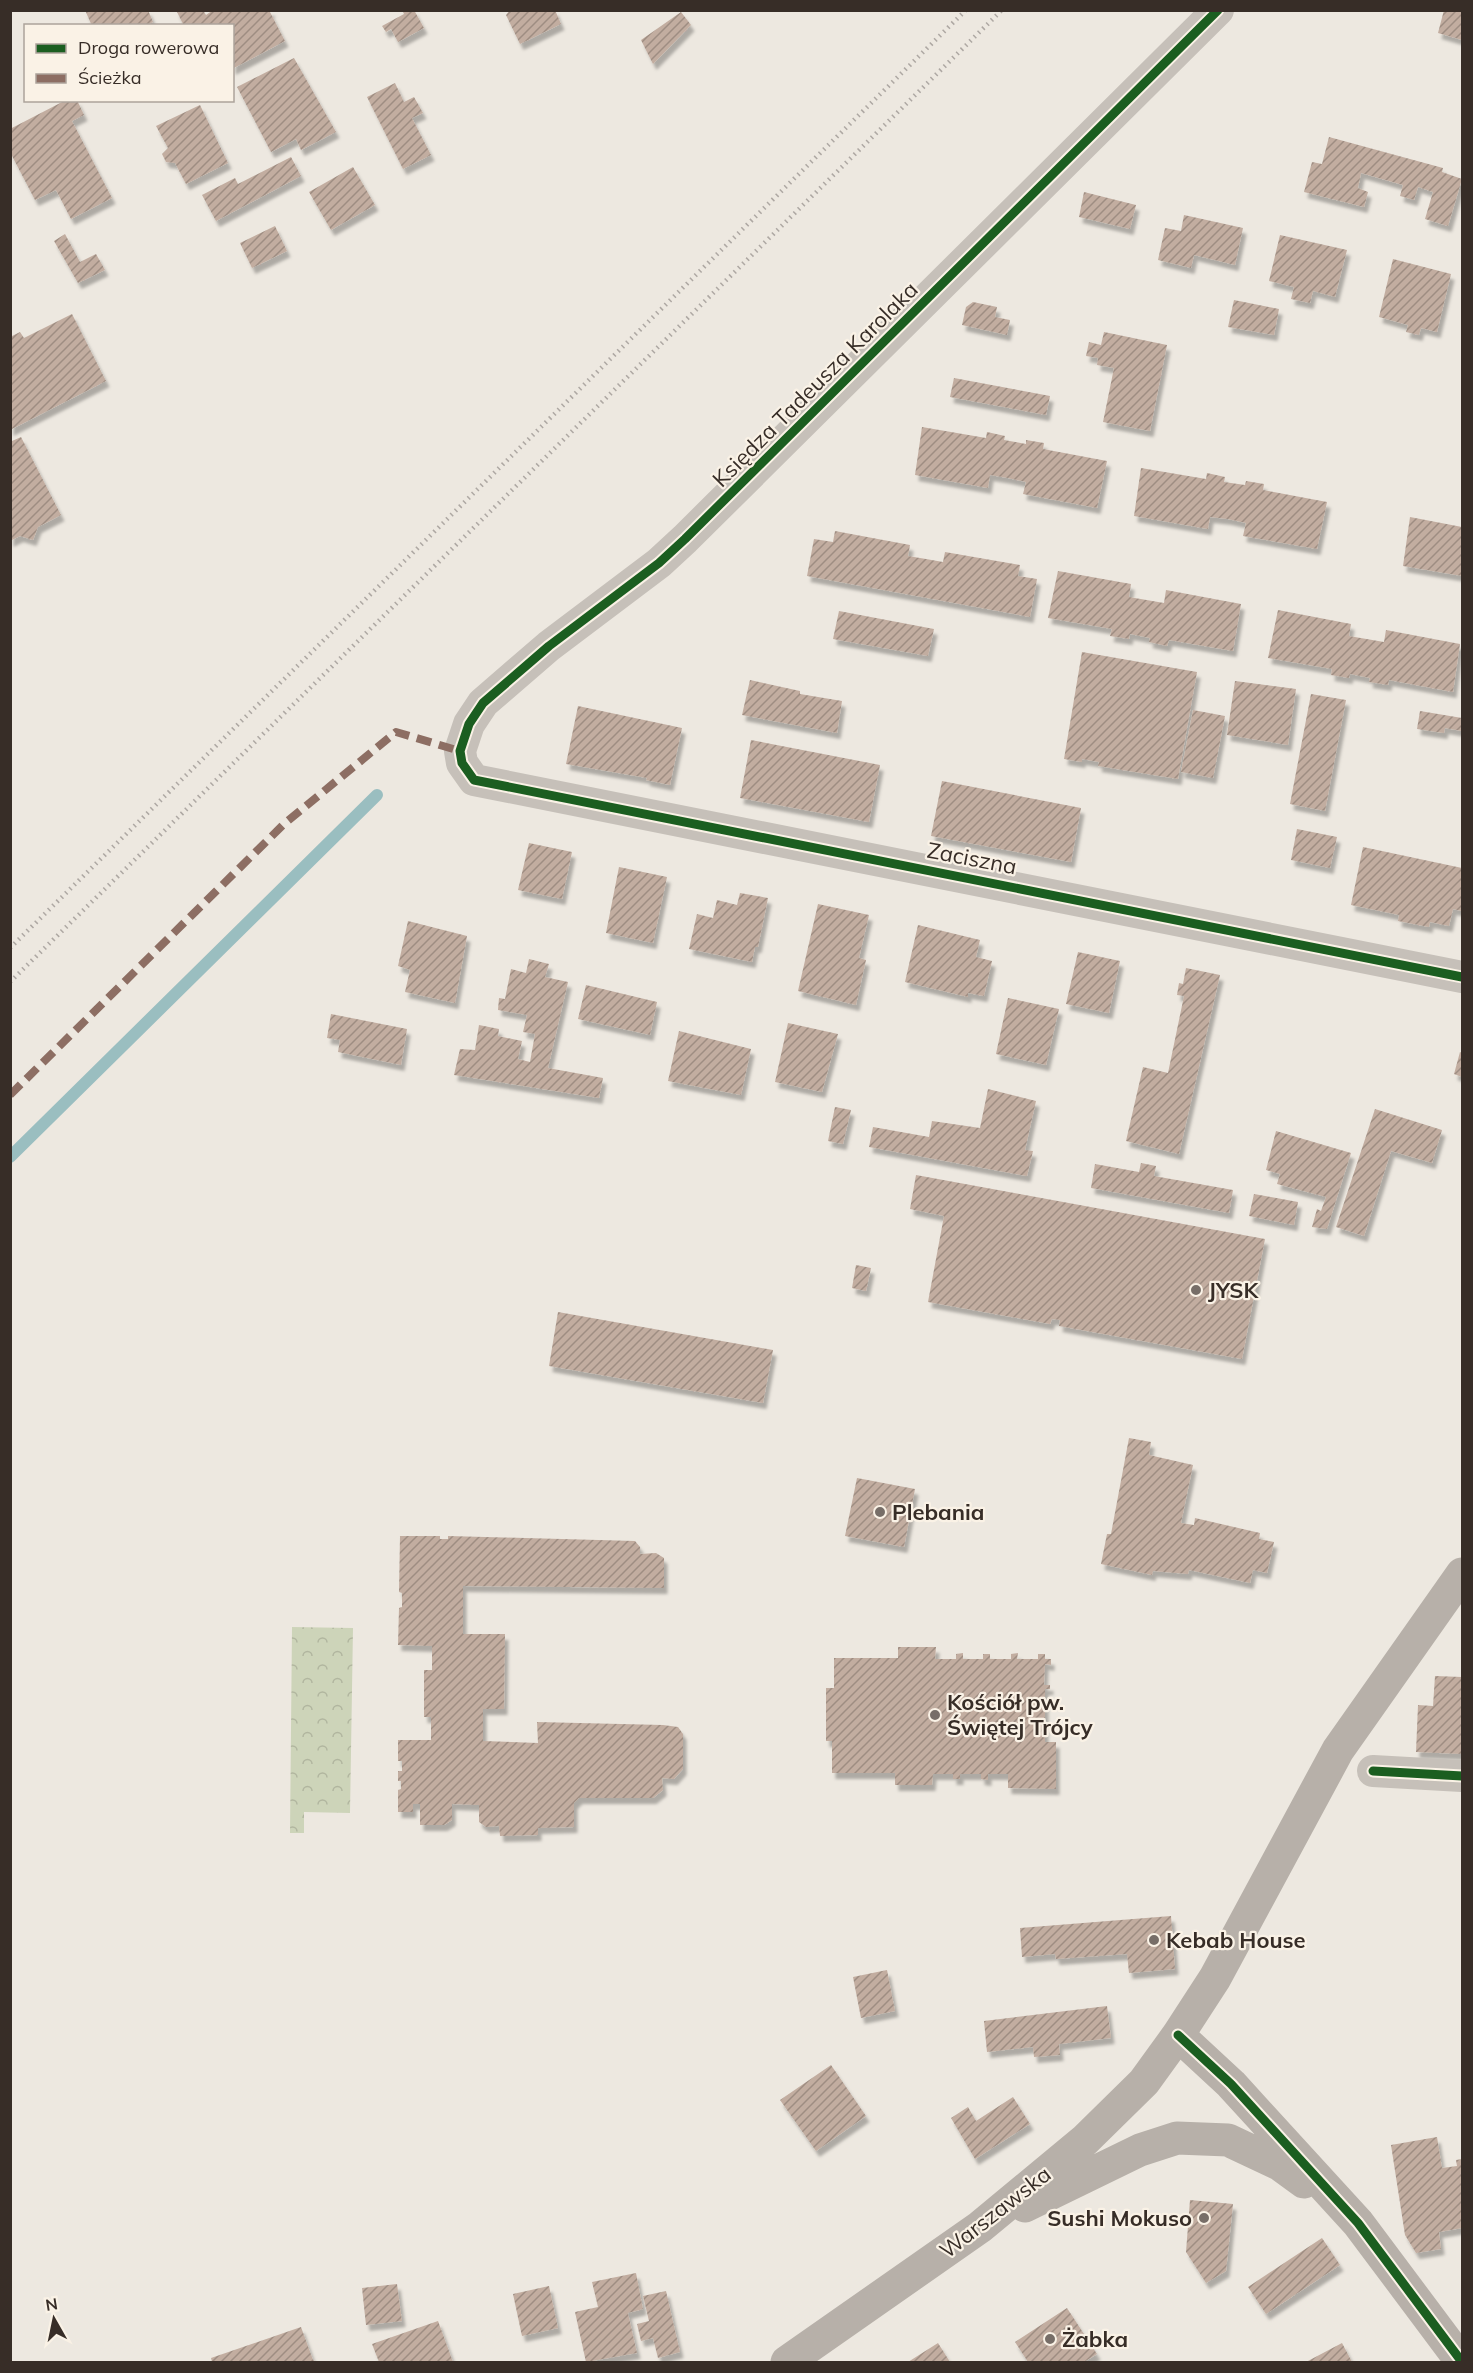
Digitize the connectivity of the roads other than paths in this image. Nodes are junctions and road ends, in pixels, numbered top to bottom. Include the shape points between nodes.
1 (1218, 10) edge
2 (474, 780) joint
3 (1462, 977) edge
4 (1462, 1574) edge
5 (1373, 1771) dead end
6 (1462, 1776) edge
7 (1178, 2035) junction
8 (1358, 2223) junction
9 (980, 2227) junction
10 (787, 2362) edge
11 (1462, 2362) edge

1 - 2 street, Księdza Tadeusza Karolaka via 685,539 483,703 469,724 460,751 462,763
2 - 3 street, Zaciszna
4 - 7 main road, Warszawska via 1338,1750 1215,1978
5 - 6 street
7 - 8 main road via 1231,2084
7 - 9 main road, Warszawska via 1144,2082 1085,2140
8 - 9 main road via 1279,2164 1228,2140 1196,2137 1177,2138 1140,2150
8 - 11 main road
9 - 10 main road, Warszawska

